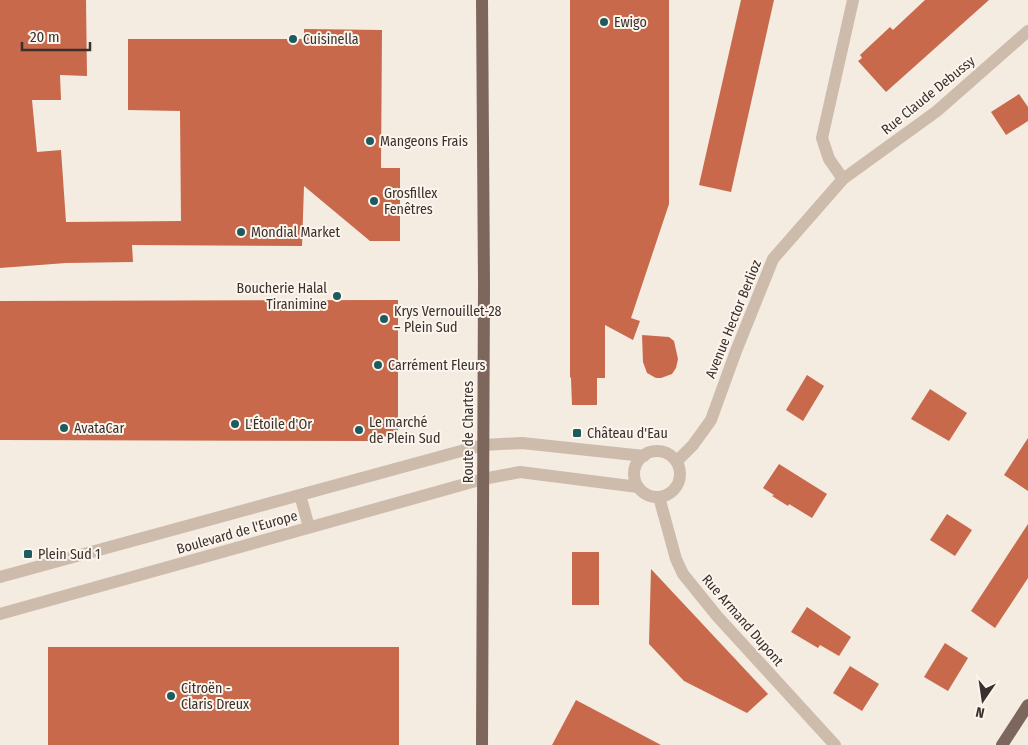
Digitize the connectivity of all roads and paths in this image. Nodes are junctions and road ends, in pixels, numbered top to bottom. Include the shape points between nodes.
1 (482, 0) edge
2 (853, 0) edge
3 (1028, 31) edge
4 (843, 179) junction
5 (483, 445) junction
6 (644, 456) junction
7 (677, 461) junction
8 (483, 479) junction
9 (638, 487) junction
10 (300, 495) junction
11 (659, 497) junction
12 (309, 527) junction
13 (0, 577) edge
14 (0, 614) edge
15 (1028, 705) edge
16 (482, 745) edge
17 (835, 745) edge
18 (1002, 745) edge

1 - 5 main road, Route de Chartres
2 - 4 street via 822,138 829,159
3 - 4 street, Rue Claude Debussy via 937,111
4 - 7 street, Avenue Hector Berlioz via 773,259 711,420
5 - 6 street via 522,443
5 - 8 main road, Route de Chartres
5 - 10 street, Boulevard de l'Europe
6 - 7 street via 650,452 665,452
6 - 9 street via 634,473
7 - 11 street via 681,474 676,487
8 - 9 street via 520,472
8 - 12 street, Boulevard de l'Europe
8 - 16 main road, Route de Chartres
9 - 11 street via 651,496
10 - 12 street
10 - 13 street, Boulevard de l'Europe
11 - 17 street, Rue Armand Dupont via 683,574
12 - 14 street, Boulevard de l'Europe
15 - 18 main road

